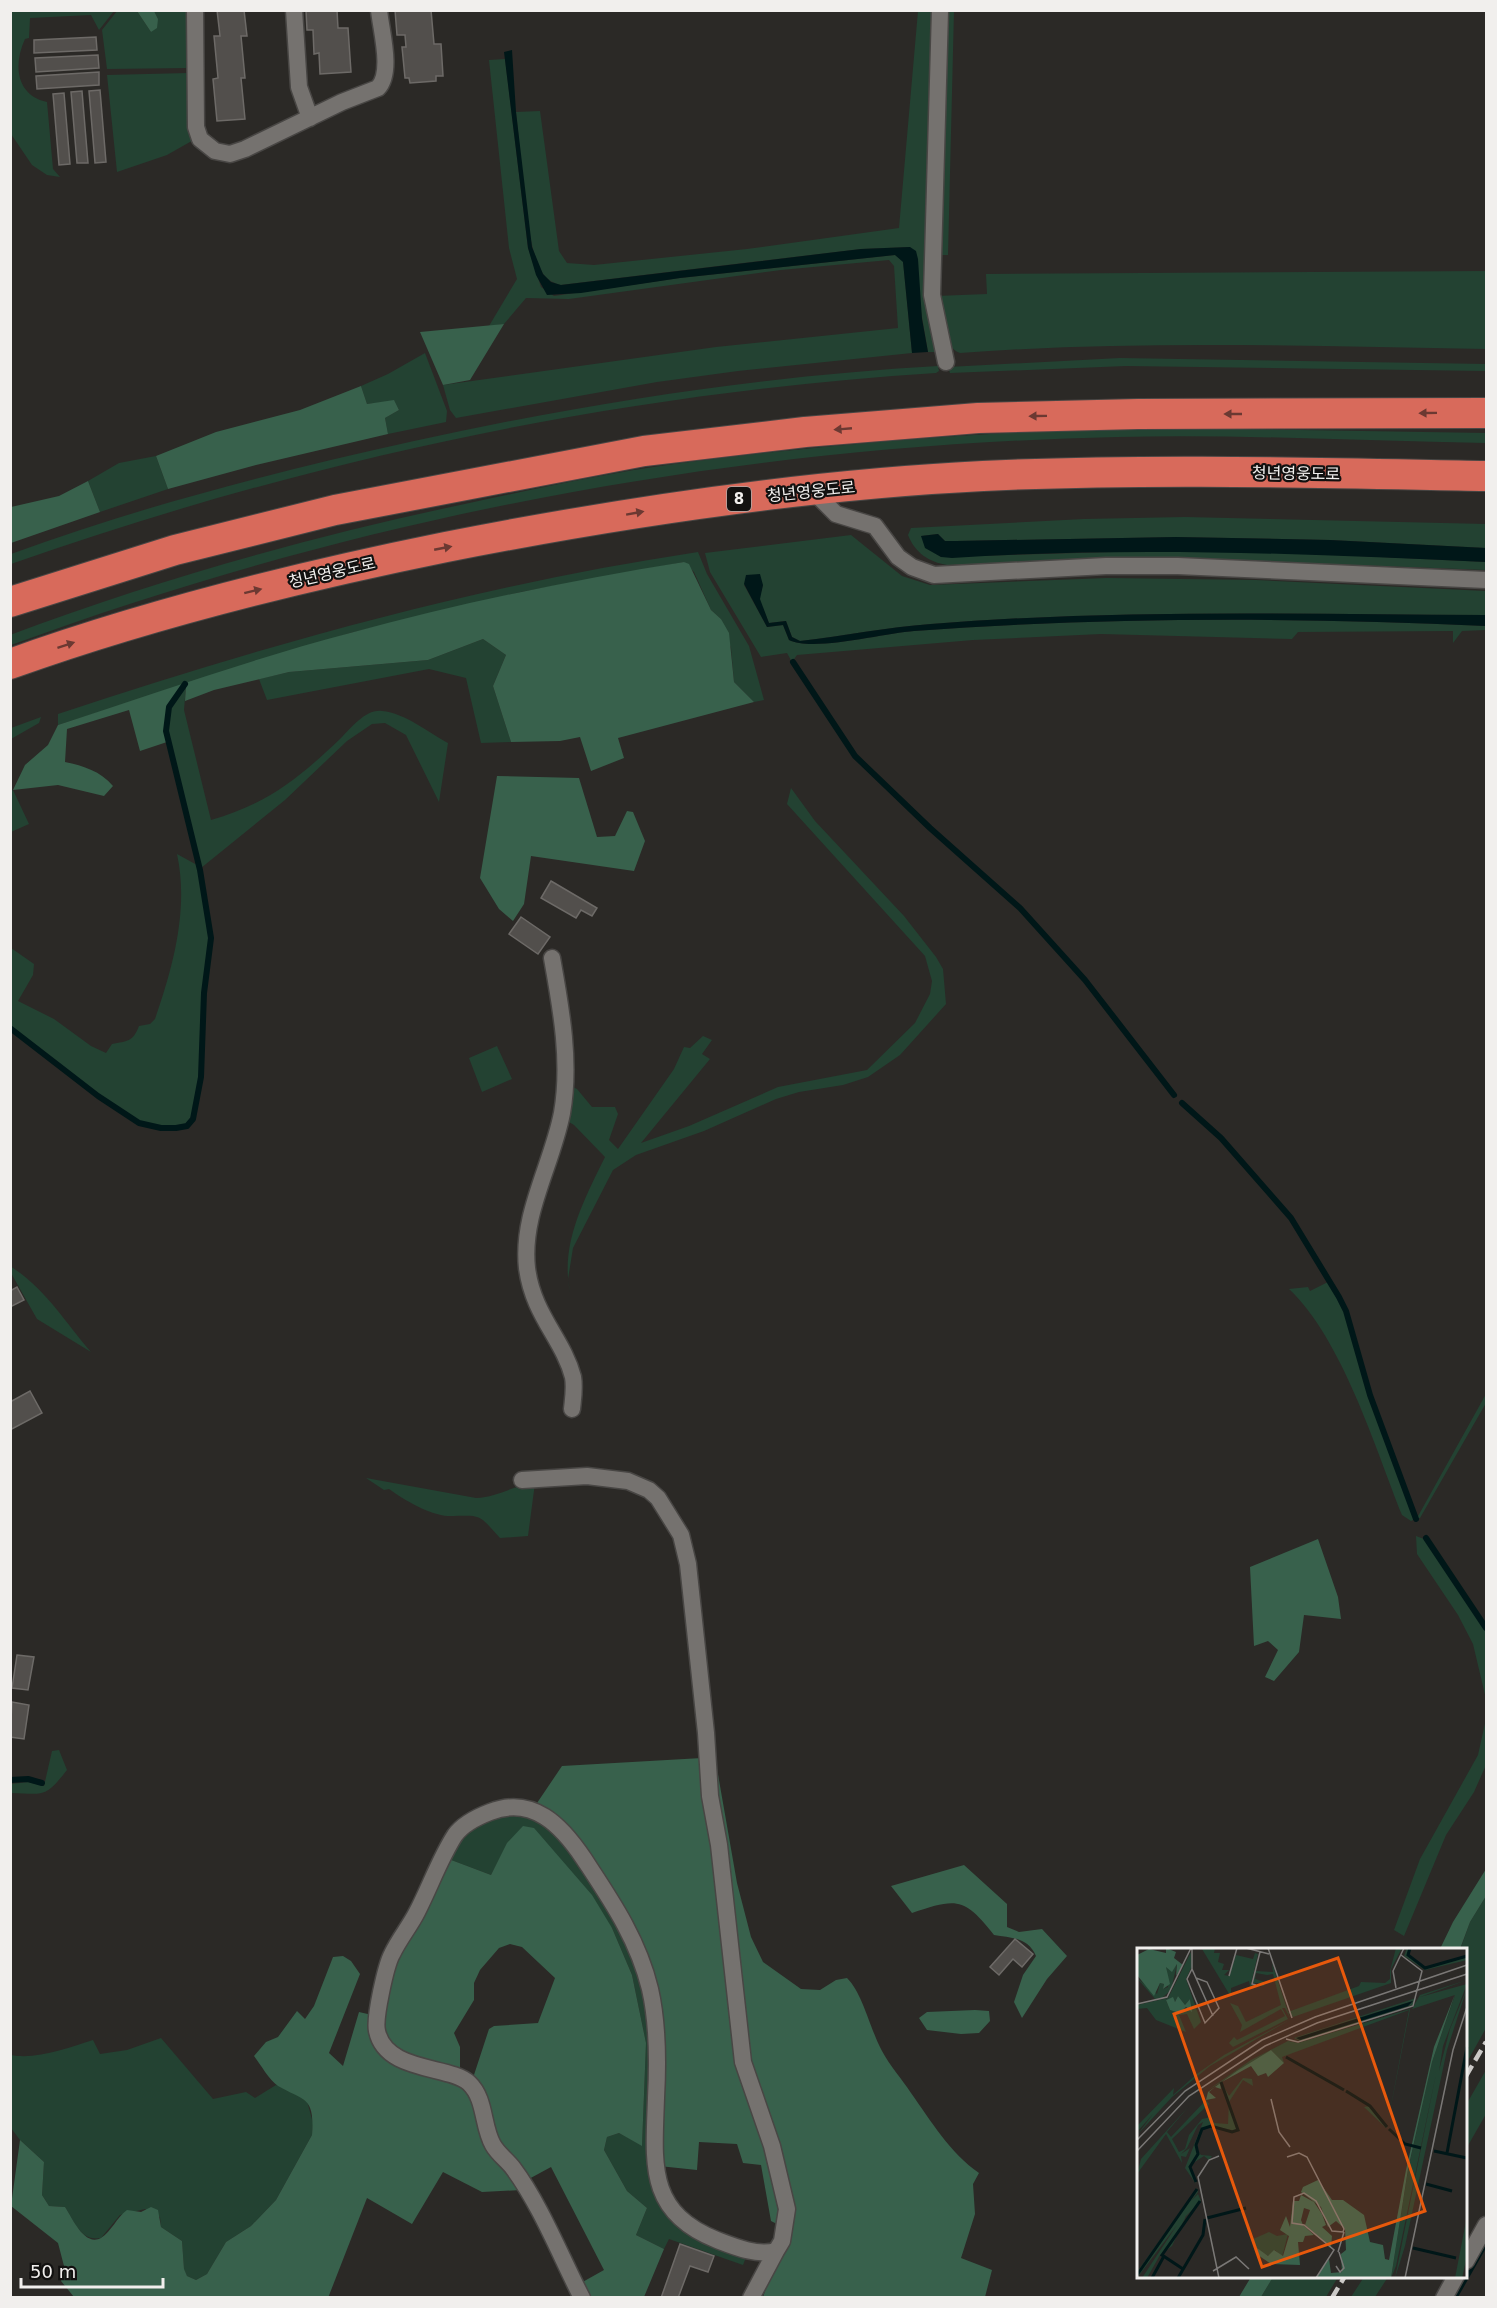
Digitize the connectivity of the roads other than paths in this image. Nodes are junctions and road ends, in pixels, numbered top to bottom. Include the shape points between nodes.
1 (195, 10) edge
2 (294, 10) edge
3 (379, 10) edge
4 (940, 10) edge
5 (310, 117) junction
6 (946, 362) dead end
7 (1486, 412) edge
8 (1486, 476) edge
9 (812, 490) junction
10 (1486, 580) edge
11 (10, 602) edge
12 (10, 664) edge
13 (552, 958) dead end
14 (572, 1409) dead end
15 (522, 1480) dead end
16 (1486, 2225) edge
17 (776, 2251) junction
18 (1467, 2259) edge
19 (1455, 2278) edge
20 (582, 2298) edge
21 (751, 2298) edge
22 (1444, 2298) edge

1 - 5 street via 196,127 207,146 222,154 230,153 269,139
2 - 5 street via 299,87
3 - 5 street via 385,68 382,84
4 - 6 street via 932,295
7 -> 11 highway via 978,418 805,432 656,450 335,510 175,550
8 - 9 highway, 청년영웅도로 / 8 via 1139,472 981,476
9 - 10 street via 836,514 875,526 898,557 934,575 1178,566
12 -> 9 highway, 청년영웅도로 / 8 via 191,606 348,567 654,509
13 - 14 street via 564,1035 564,1096 526,1252 536,1303 573,1378
15 - 17 street via 587,1476 628,1480 658,1498 681,1535 688,1564 709,1785 743,2062 772,2146 786,2209 782,2241
16 - 18 street
17 - 20 street via 766,2253 728,2244 687,2227 675,2214 660,2187 655,2167 657,2044 650,1987 626,1923 567,1833 552,1819 515,1806 498,1809 480,1816 456,1835 410,1927 390,1957 376,2015 377,2032 383,2044 399,2057 422,2069 469,2083 492,2143 530,2196
17 - 21 street
19 - 22 street

